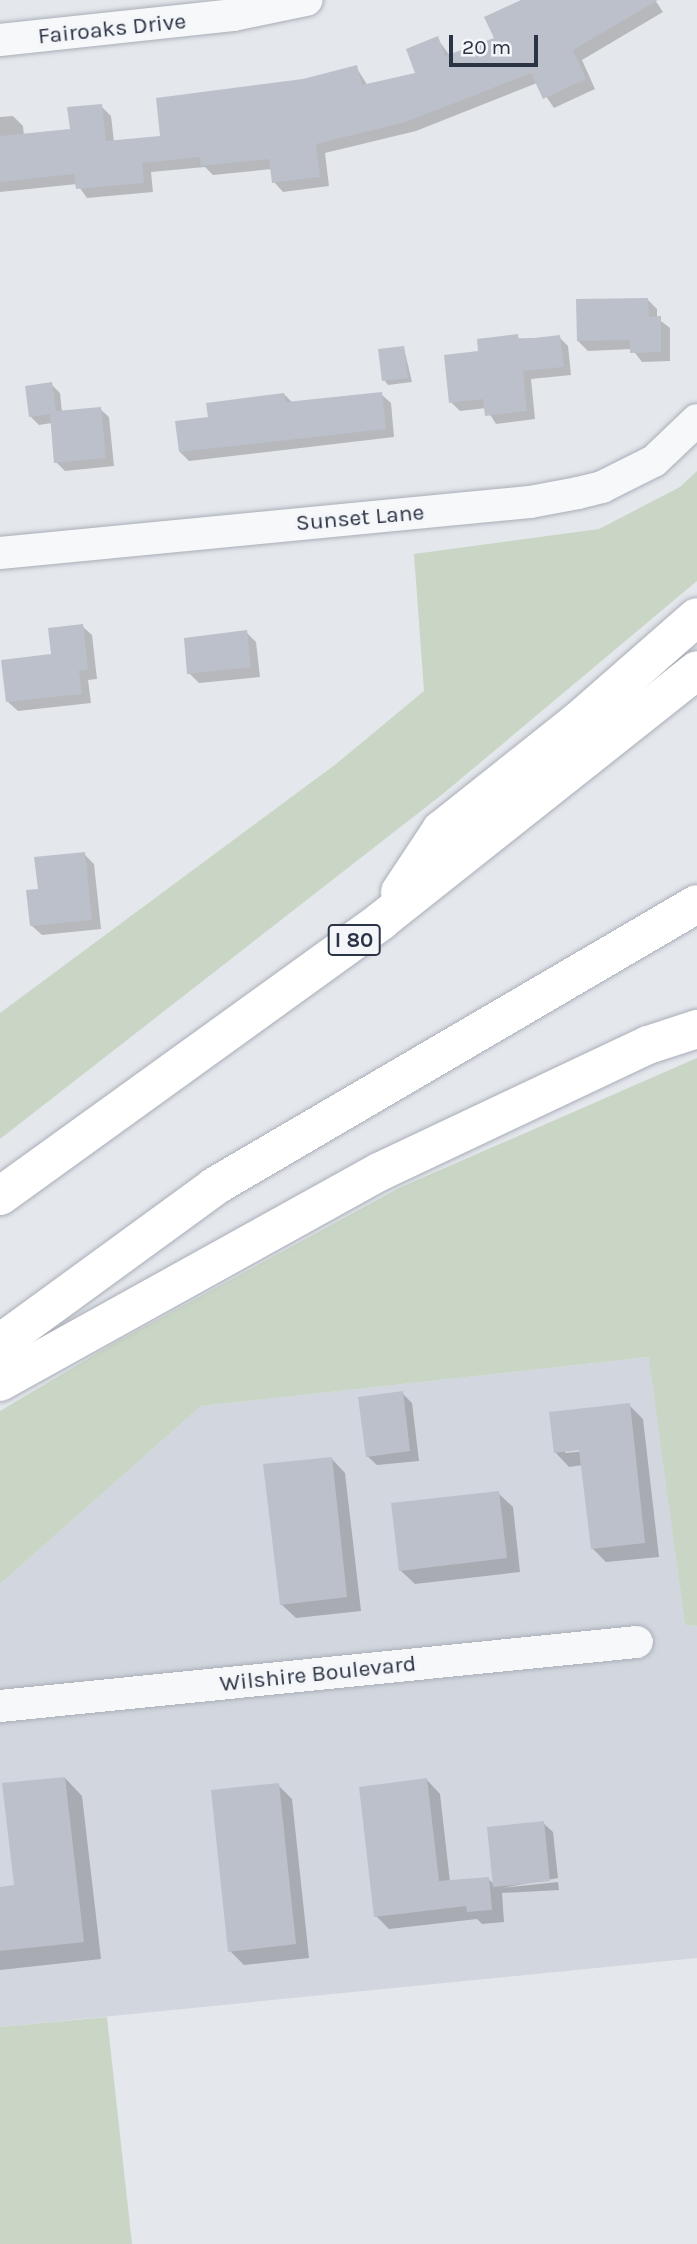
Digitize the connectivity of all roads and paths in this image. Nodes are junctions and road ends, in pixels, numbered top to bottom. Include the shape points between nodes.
1 (306, 0) edge
2 (0, 40) edge
3 (697, 421) edge
4 (0, 553) edge
5 (697, 617) edge
6 (697, 670) edge
7 (697, 904) edge
8 (382, 920) junction
9 (697, 1028) edge
10 (0, 1196) edge
11 (0, 1343) edge
12 (0, 1382) edge
13 (637, 1642) dead end
14 (0, 1706) edge

1 - 2 street, Fairoaks Drive via 233,15
3 - 4 street, Sunset Lane via 654,461 626,477 578,493 530,502
5 - 8 highway via 578,722 441,830
6 - 8 highway, I 80
7 - 11 highway via 215,1186
8 - 10 highway, I 80
9 - 12 highway via 648,1045 379,1172
13 - 14 street, Wilshire Boulevard

